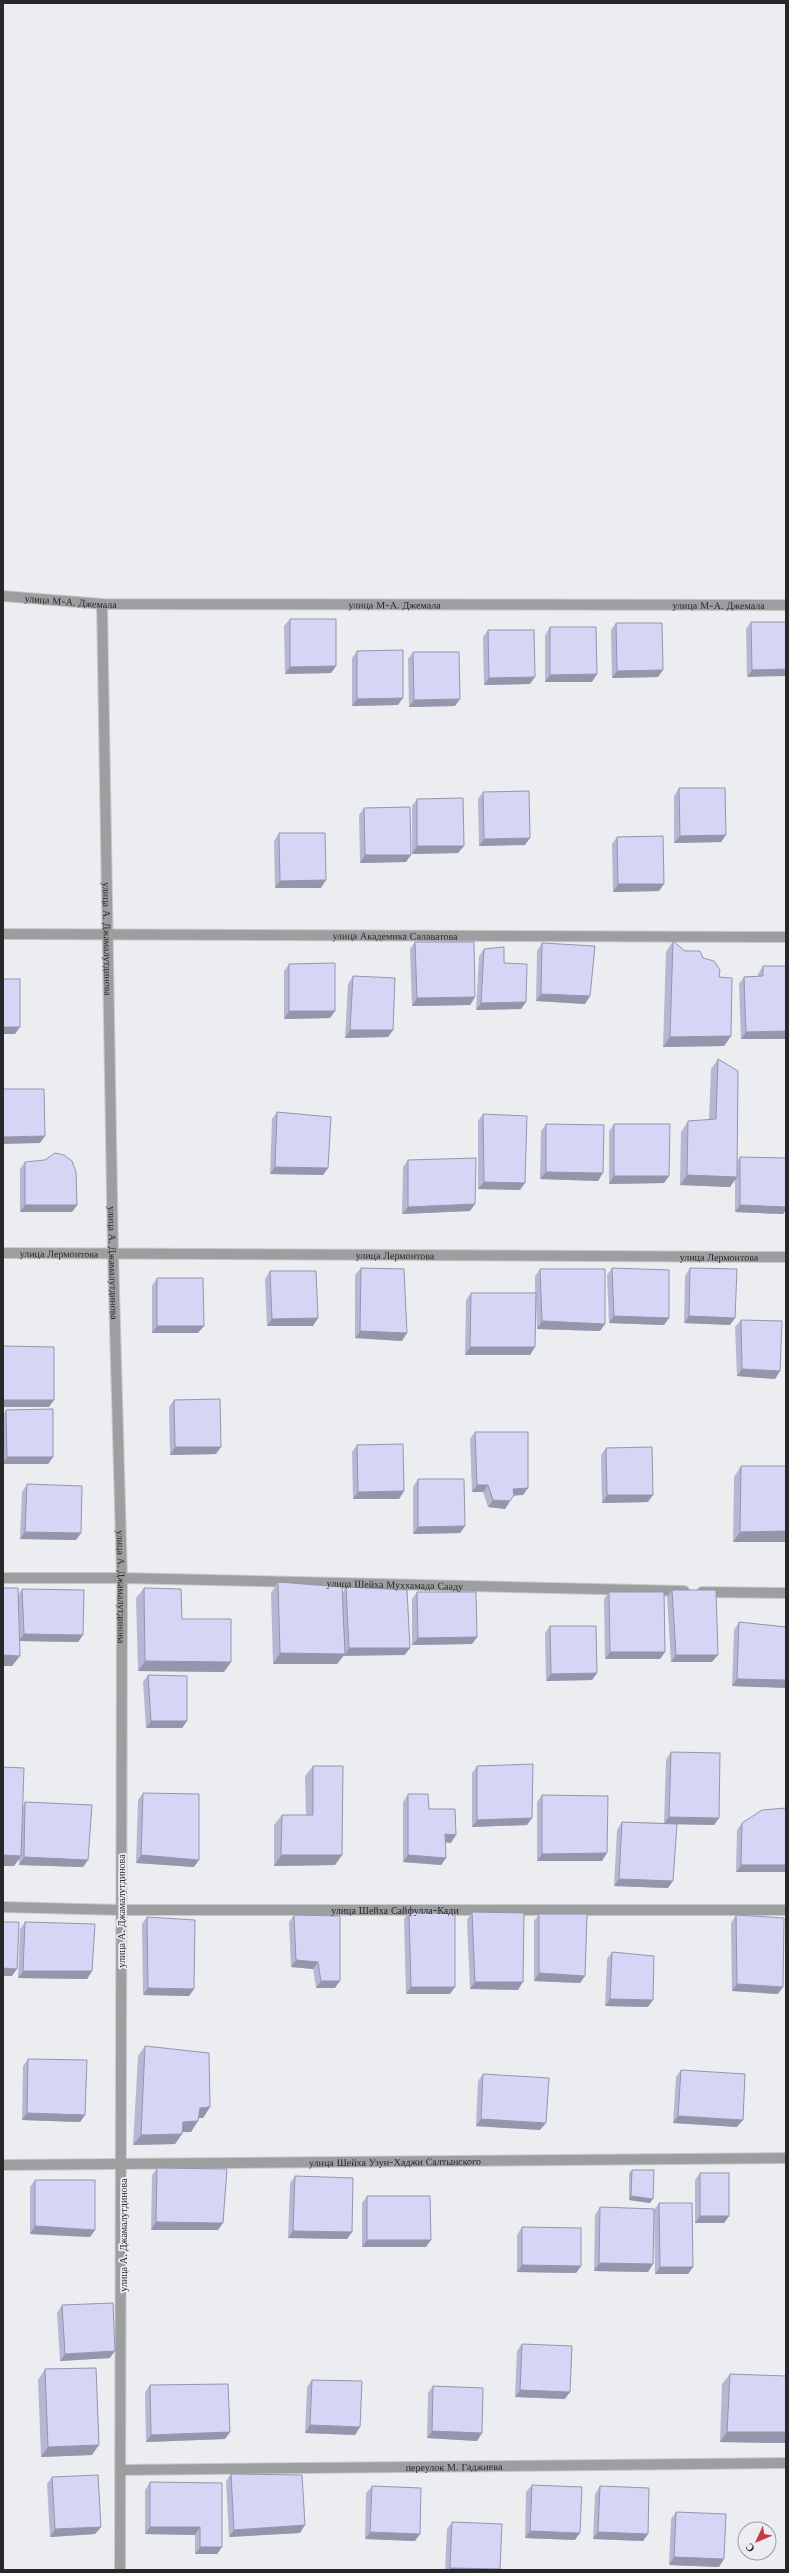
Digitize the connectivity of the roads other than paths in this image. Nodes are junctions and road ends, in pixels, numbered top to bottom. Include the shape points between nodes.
1 (3, 596) edge
2 (102, 604) junction
3 (786, 605) edge
4 (3, 934) edge
5 (107, 934) junction
6 (786, 937) edge
7 (3, 1252) edge
8 (113, 1254) junction
9 (786, 1258) edge
10 (3, 1578) edge
11 (122, 1578) junction
12 (786, 1594) edge
13 (3, 1907) edge
14 (120, 1910) junction
15 (786, 1910) edge
16 (786, 2158) edge
17 (3, 2166) edge
18 (123, 2166) junction
19 (786, 2463) edge
20 (121, 2470) junction
21 (120, 2570) edge

1 - 2 street, улица М-А. Джемала
2 - 3 street, улица М-А. Джемала
2 - 5 street, улица А. Джамалутдинова
4 - 5 street, улица Академика Салаватова
5 - 6 street, улица Академика Салаватова
5 - 8 street, улица А. Джамалутдинова
7 - 8 street, улица Лермонтова
8 - 9 street, улица Лермонтова
8 - 11 street, улица А. Джамалутдинова
10 - 11 street, улица Шейха Муххамада Сааду
11 - 12 street, улица Шейха Муххамада Сааду
11 - 14 street, улица А. Джамалутдинова
13 - 14 street, улица Шейха Сайфулла-Кади
14 - 15 street, улица Шейха Сайфулла-Кади
14 - 18 street, улица А. Джамалутдинова
16 - 18 street, улица Шейха Узун-Хаджи Салтынского
17 - 18 street, улица Шейха Узун-Хаджи Салтынского
18 - 20 street, улица А. Джамалутдинова
19 - 20 street, переулок М. Гаджиева
20 - 21 street, улица А. Джамалутдинова

